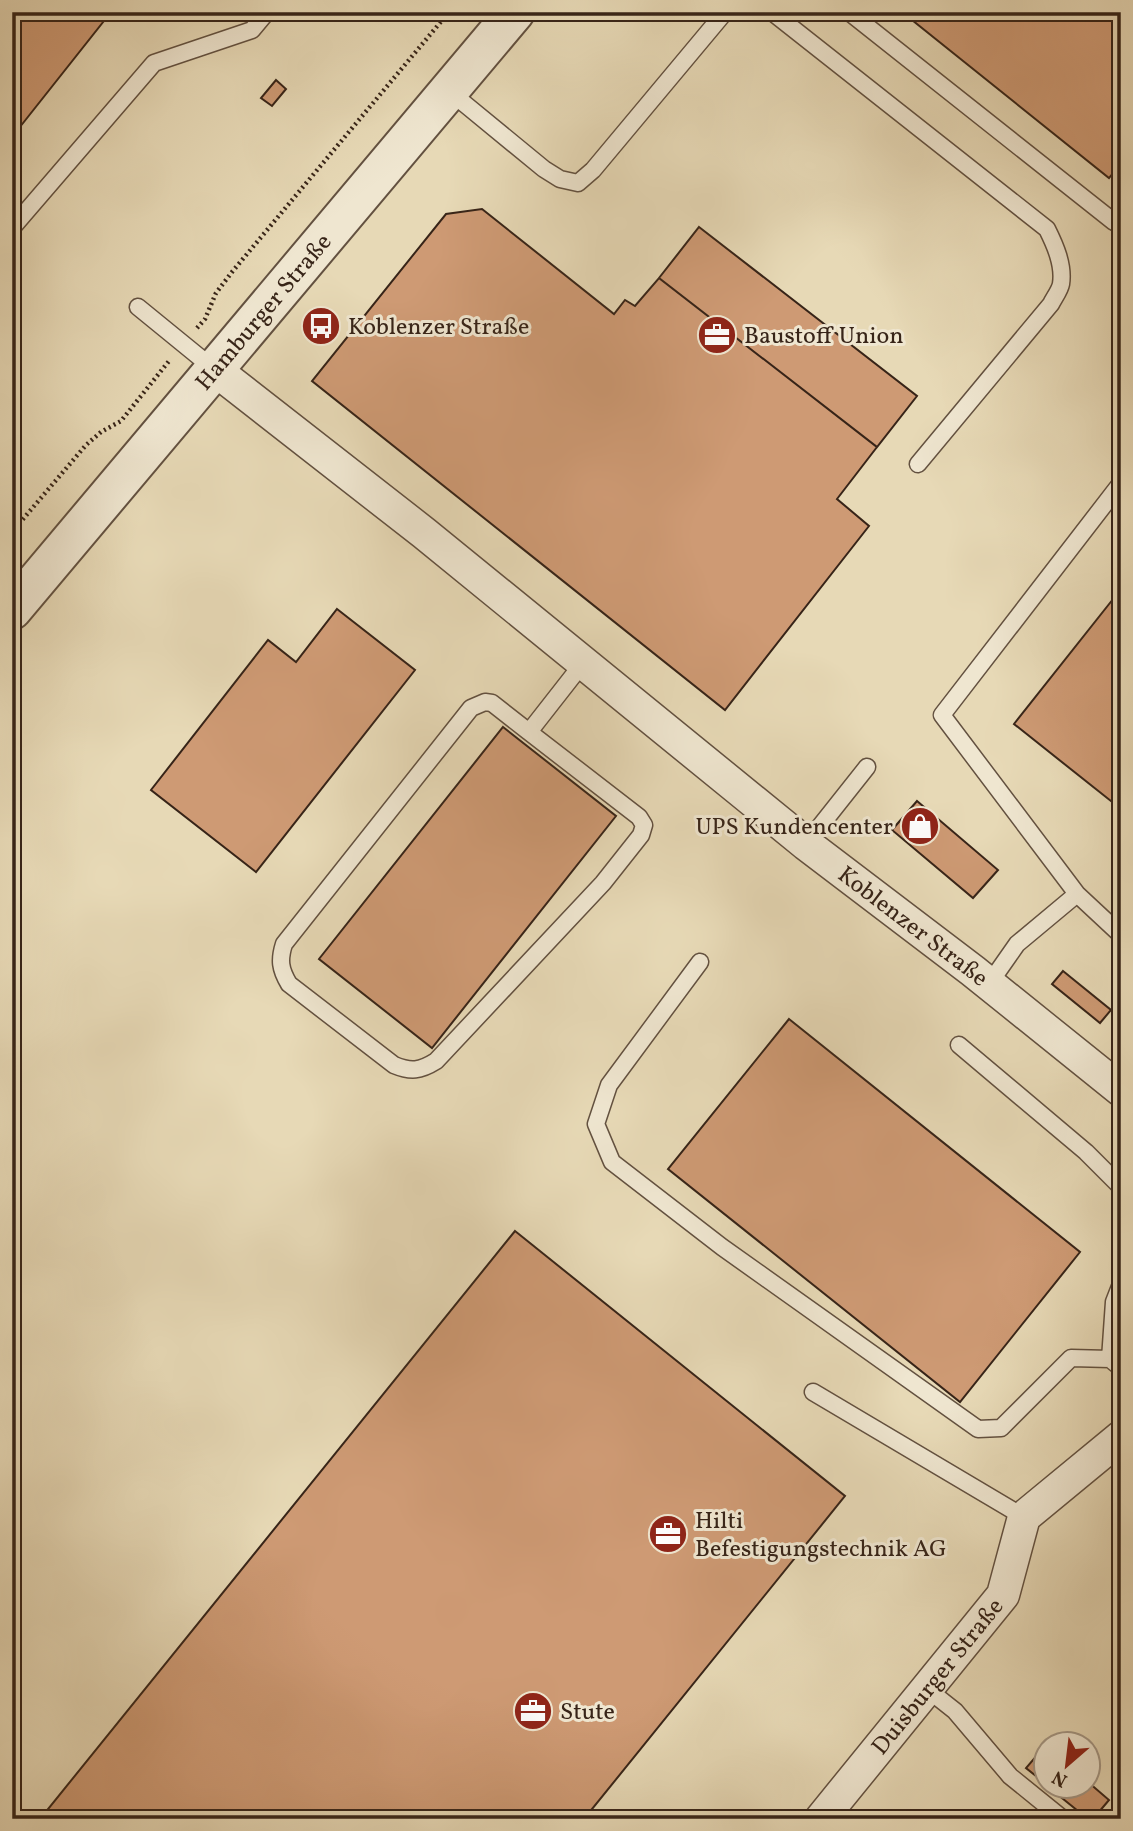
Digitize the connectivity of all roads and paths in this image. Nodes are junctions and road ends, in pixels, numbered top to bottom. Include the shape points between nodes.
1 (267, 12) edge
2 (449, 12) edge
3 (515, 12) edge
4 (725, 12) edge
5 (772, 12) edge
6 (849, 12) edge
7 (449, 90) junction
8 (1121, 213) edge
9 (12, 228) edge
10 (138, 307) dead end
11 (183, 343) junction
12 (214, 369) junction
13 (918, 464) dead end
14 (1121, 483) edge
15 (12, 532) edge
16 (12, 610) edge
17 (583, 663) junction
18 (529, 732) junction
19 (867, 767) dead end
20 (806, 844) junction
21 (1077, 894) junction
22 (1121, 935) edge
23 (700, 962) dead end
24 (989, 984) junction
25 (959, 1045) dead end
26 (1121, 1090) edge
27 (1121, 1187) edge
28 (1121, 1284) edge
29 (1115, 1364) edge
30 (813, 1392) dead end
31 (1121, 1437) edge
32 (1024, 1517) junction
33 (926, 1688) junction
34 (821, 1819) edge
35 (1063, 1819) edge

1 - 9 lane via 252,30 154,63
2 - 11 path via 232,272 205,319
3 - 7 street, Hamburger Straße
4 - 7 lane via 578,183 544,169
5 - 13 lane via 1047,229 1055,245 1061,285 1051,304
6 - 8 lane via 1114,222
7 - 12 street, Hamburger Straße
10 - 11 lane
11 - 12 lane
11 - 15 path via 121,421 86,445
12 - 16 street, Hamburger Straße
12 - 17 street, Koblenzer Straße
14 - 21 lane via 942,715
17 - 18 lane
17 - 20 street, Koblenzer Straße
18 - 18 lane via 492,703 471,708 284,944 279,960 289,984 394,1065 410,1071 436,1061 603,883 641,835 644,825 639,817
19 - 20 lane
20 - 24 street, Koblenzer Straße
21 - 22 lane
21 - 24 lane via 1017,944
23 - 29 lane via 609,1086 596,1124 612,1162 722,1247 978,1429 1001,1428 1070,1358
24 - 26 street, Koblenzer Straße
25 - 27 lane
28 - 29 lane via 1114,1302
30 - 32 lane
31 - 32 street
32 - 33 street, Duisburger Straße via 1003,1595
33 - 34 street, Duisburger Straße
33 - 35 lane via 955,1712 1010,1776

